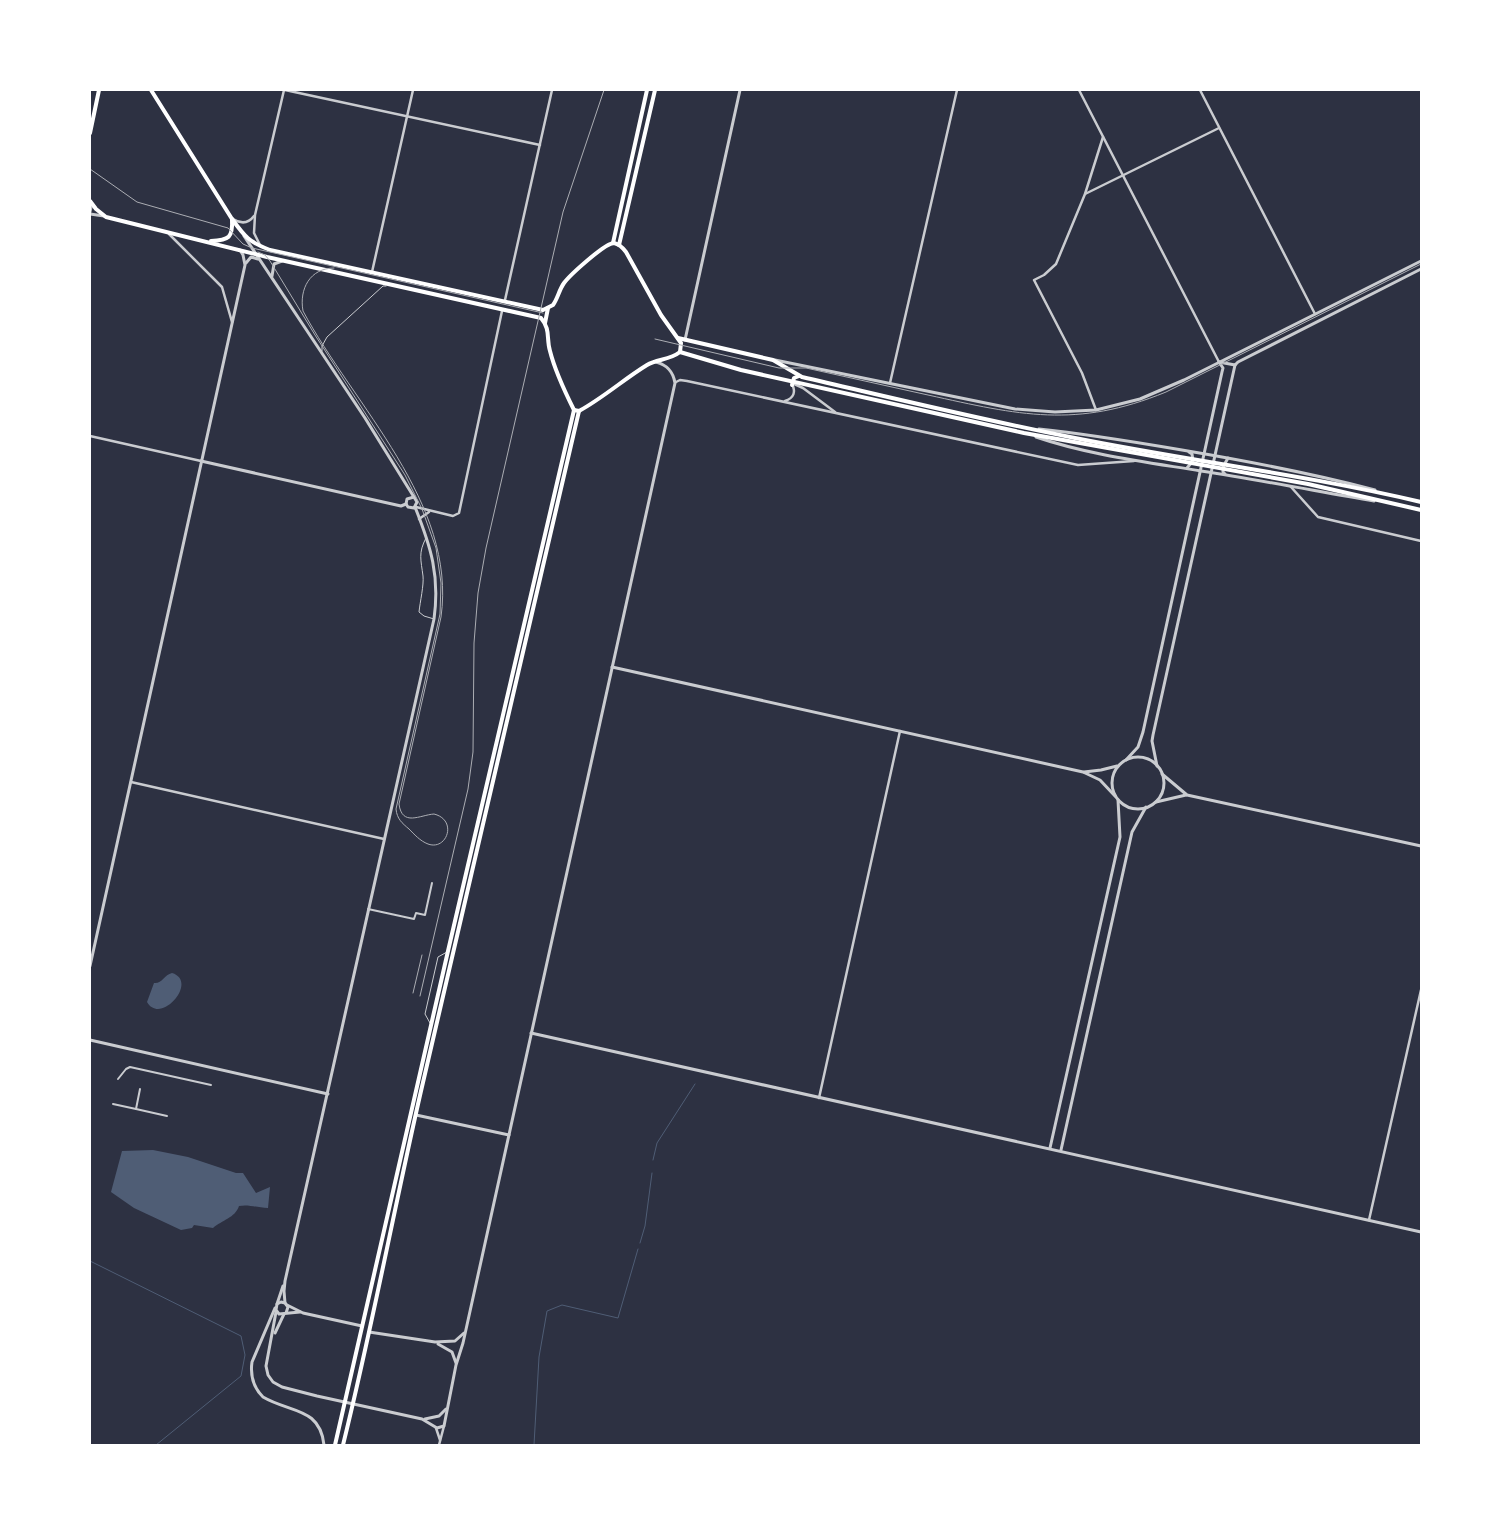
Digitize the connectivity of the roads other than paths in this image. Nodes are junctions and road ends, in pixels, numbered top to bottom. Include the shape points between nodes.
1 (99, 90) edge
2 (151, 90) edge
3 (284, 90) edge
4 (412, 90) edge
5 (552, 90) edge
6 (647, 90) edge
7 (655, 90) edge
8 (740, 90) edge
9 (957, 90) edge
10 (1079, 90) edge
11 (1200, 90) edge
12 (406, 116) junction
13 (1219, 128) junction
14 (90, 133) edge
15 (1103, 137) junction
16 (540, 145) junction
17 (1122, 175) junction
18 (1085, 194) junction
19 (91, 203) edge
20 (90, 214) edge
21 (255, 215) junction
22 (106, 217) junction
23 (232, 219) junction
24 (164, 230) junction
25 (244, 236) junction
26 (206, 241) junction
27 (613, 243) junction
28 (619, 245) junction
29 (263, 248) junction
30 (239, 250) junction
31 (256, 254) junction
32 (285, 261) junction
33 (1421, 261) edge
34 (245, 264) junction
35 (264, 265) junction
36 (1421, 270) edge
37 (372, 272) junction
38 (272, 276) junction
39 (391, 284) junction
40 (505, 300) junction
41 (548, 308) junction
42 (502, 310) junction
43 (1315, 314) junction
44 (232, 323) junction
45 (545, 323) junction
46 (678, 338) junction
47 (685, 340) junction
48 (680, 352) junction
49 (323, 356) junction
50 (774, 360) junction
51 (653, 362) junction
52 (1219, 362) junction
53 (1235, 365) junction
54 (799, 376) junction
55 (676, 382) junction
56 (792, 383) junction
57 (890, 384) junction
58 (784, 402) junction
59 (577, 410) junction
60 (1096, 410) junction
61 (837, 413) junction
62 (1025, 428) junction
63 (1026, 433) junction
64 (90, 436) edge
65 (1122, 449) junction
66 (1188, 451) junction
67 (1205, 454) junction
68 (1214, 456) junction
69 (1228, 458) junction
70 (201, 461) junction
71 (1138, 461) junction
72 (1187, 469) junction
73 (1201, 471) junction
74 (1211, 473) junction
75 (1226, 475) junction
76 (1280, 476) junction
77 (1290, 486) junction
78 (414, 497) junction
79 (1407, 498) junction
80 (1421, 502) edge
81 (406, 504) junction
82 (1404, 506) junction
83 (415, 507) junction
84 (1421, 510) edge
85 (430, 511) junction
86 (420, 519) junction
87 (426, 537) junction
88 (1421, 541) edge
89 (434, 619) junction
90 (612, 667) junction
91 (900, 731) junction
92 (1126, 760) junction
93 (1119, 765) junction
94 (1157, 766) junction
95 (1084, 772) junction
96 (1162, 774) junction
97 (131, 782) junction
98 (1187, 794) junction
99 (1117, 798) junction
100 (1155, 802) junction
101 (1146, 807) junction
102 (384, 839) junction
103 (1421, 846) edge
104 (432, 882) dead end
105 (368, 909) junction
106 (448, 951) junction
107 (90, 966) edge
108 (1421, 990) edge
109 (431, 1026) junction
110 (531, 1033) junction
111 (90, 1040) edge
112 (118, 1079) dead end
113 (211, 1086) dead end
114 (140, 1089) dead end
115 (328, 1094) junction
116 (819, 1098) junction
117 (113, 1104) dead end
118 (136, 1109) junction
119 (416, 1114) junction
120 (167, 1116) dead end
121 (509, 1135) junction
122 (1050, 1148) junction
123 (1061, 1150) junction
124 (1369, 1220) junction
125 (1421, 1232) edge
126 (286, 1281) junction
127 (286, 1304) junction
128 (276, 1308) junction
129 (285, 1313) junction
130 (303, 1313) junction
131 (363, 1326) junction
132 (369, 1332) junction
133 (465, 1332) junction
134 (454, 1341) junction
135 (435, 1342) junction
136 (272, 1343) junction
137 (461, 1349) junction
138 (451, 1351) junction
139 (456, 1365) junction
140 (446, 1409) junction
141 (437, 1417) junction
142 (422, 1419) junction
143 (445, 1420) junction
144 (435, 1426) junction
145 (444, 1426) junction
146 (440, 1443) edge
147 (324, 1445) edge
148 (335, 1445) edge
149 (343, 1445) edge

1 - 14 main road
2 - 23 main road
3 - 12 street
3 - 21 street
4 - 12 street
5 - 16 street
6 - 27 main road
7 - 28 main road
8 - 47 street
9 - 57 street
10 - 15 street
11 - 13 street
12 - 16 street
12 - 37 street
13 - 17 street
13 - 43 street
15 - 17 street
15 - 18 street
16 - 40 street
17 - 18 street
17 - 52 street
18 - 60 street via 1056,264 1034,280 1088,386
19 - 20 street
19 - 22 main road
20 - 22 street
21 - 23 street via 247,222
21 - 29 street via 254,233
22 - 24 main road
23 - 25 main road
23 - 26 main road via 229,237
24 - 26 main road
24 - 44 street via 222,287
25 - 29 main road
25 - 31 street
26 - 30 main road
27 - 28 main road
27 - 41 main road via 605,246 567,280
28 - 46 main road
29 - 37 main road
30 - 31 main road
30 - 34 street via 244,255
31 - 32 main road
31 - 35 street
32 - 38 street via 274,264
32 - 39 main road
33 - 43 street
34 - 35 street via 253,256
34 - 44 street
35 - 38 street
36 - 53 street
37 - 40 main road
38 - 49 street
39 - 42 main road
39 - 49 lane via 383,286 327,337 322,346
40 - 41 main road via 543,310
41 - 45 main road
42 - 45 main road via 541,318
42 - 85 street via 460,513 453,516
43 - 52 street
44 - 70 street
45 - 59 main road via 550,353
46 - 47 main road
46 - 48 main road
47 - 50 main road
48 - 51 main road
48 - 56 main road
49 - 78 street
50 - 54 main road
50 - 57 street
51 - 55 street via 668,367
51 - 59 main road
52 - 53 street
52 - 60 street via 1140,399
52 - 67 street via 1223,368
53 - 68 street
54 - 56 main road
54 - 62 main road
55 - 58 street via 687,381
55 - 90 street
56 - 58 street via 792,397
56 - 61 street
56 - 63 main road
57 - 60 street via 1027,411
58 - 61 street
59 - 106 main road
59 - 119 main road
61 - 71 street via 1078,465
62 - 65 main road
62 - 66 street
63 - 65 main road
63 - 71 street via 1067,446
64 - 70 street
65 - 76 main road
66 - 67 street
66 - 72 street via 1193,461
67 - 68 street
67 - 73 street
68 - 69 street
68 - 74 street
69 - 75 street via 1222,470
69 - 79 street
70 - 81 street via 401,506
70 - 97 street
71 - 72 street
72 - 73 street
73 - 74 street
73 - 92 street via 1142,739
74 - 75 street
74 - 94 street via 1153,735
75 - 77 street
76 - 79 main road
76 - 82 main road
77 - 82 street
77 - 88 street via 1318,517
78 - 81 street via 407,499
78 - 83 street via 418,502
79 - 80 main road
81 - 83 street via 410,508
82 - 84 main road
83 - 85 street
83 - 86 street
85 - 86 street
86 - 87 street
87 - 89 street via 436,578
87 - 89 lane via 420,551 423,577 419,612
89 - 102 street
90 - 91 street
90 - 110 street
91 - 95 street
91 - 116 street
92 - 93 street
92 - 94 street via 1142,758
93 - 95 street
93 - 99 street via 1112,783
94 - 96 street
95 - 99 street via 1100,780
96 - 98 street
96 - 100 street via 1163,789
97 - 102 street
97 - 107 street
98 - 100 street
98 - 103 street
99 - 101 street via 1131,808
99 - 122 street via 1120,837
100 - 101 street
101 - 123 street via 1132,832
102 - 105 street
104 - 105 street via 425,915 416,913 414,919
105 - 115 street
106 - 109 main road
106 - 109 lane via 438,957 425,1014
108 - 124 street
109 - 131 main road
110 - 116 street
110 - 121 street
111 - 115 street
112 - 113 street via 128,1067
114 - 118 street
115 - 126 street
116 - 122 street
117 - 118 street
118 - 120 street
119 - 121 street
119 - 132 main road
121 - 133 street
122 - 123 street
123 - 124 street
124 - 125 street
126 - 127 street
126 - 128 street
127 - 128 street via 281,1302
127 - 129 street via 288,1310
127 - 130 street
128 - 129 street via 279,1314
128 - 136 street
128 - 147 street via 252,1362 253,1381 263,1397 311,1417 321,1429
129 - 130 street
129 - 136 street
130 - 131 street
131 - 148 main road
132 - 135 street
132 - 149 main road
133 - 134 street
133 - 137 street
134 - 135 street
134 - 137 street via 460,1343
134 - 138 street via 450,1345
135 - 138 street
136 - 142 street via 266,1366 270,1379 282,1387
137 - 138 street via 456,1353
137 - 139 street
138 - 139 street
139 - 140 street
140 - 141 street
140 - 143 street
141 - 142 street
141 - 143 street
141 - 144 street via 433,1421
142 - 144 street
143 - 145 street
144 - 145 street
144 - 146 street
145 - 146 street

